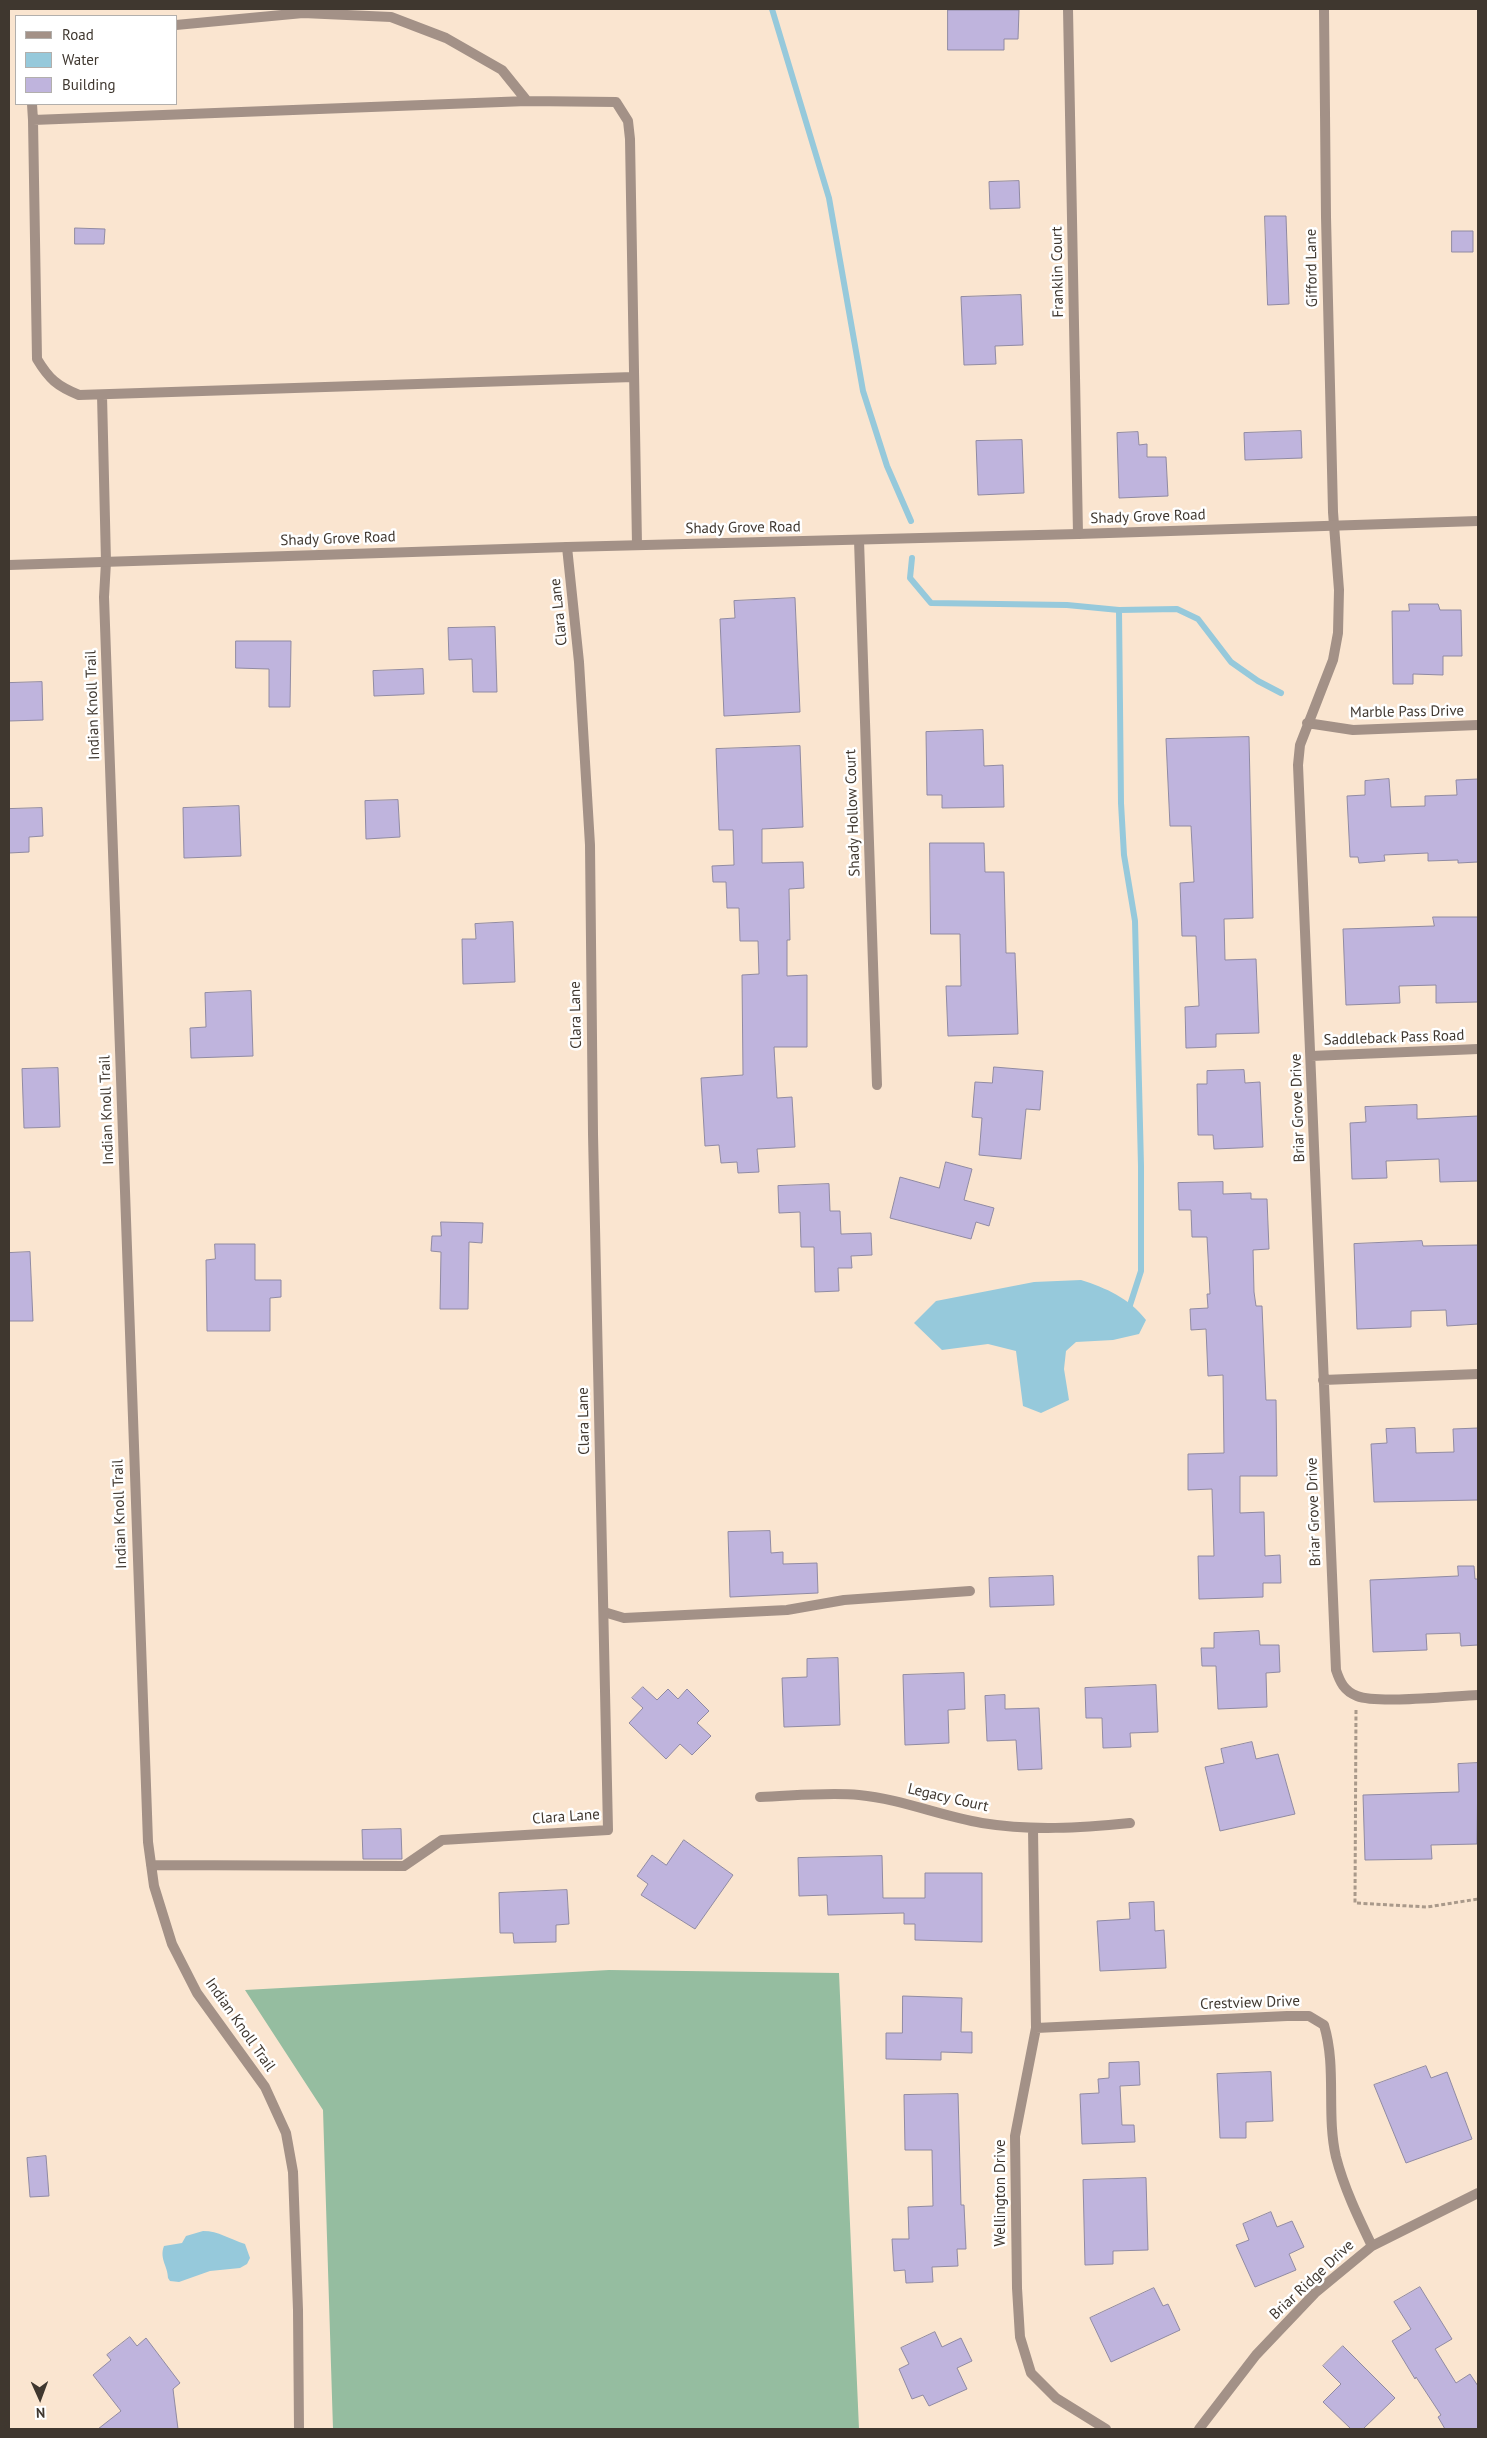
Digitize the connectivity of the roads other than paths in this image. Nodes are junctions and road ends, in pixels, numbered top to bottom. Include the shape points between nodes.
1 (1068, 9) edge
2 (1324, 9) edge
3 (178, 25) edge
4 (527, 101) junction
5 (32, 105) edge
6 (34, 120) junction
7 (633, 377) junction
8 (102, 395) junction
9 (1478, 521) edge
10 (1335, 526) junction
11 (1078, 534) junction
12 (859, 540) junction
13 (637, 545) junction
14 (567, 547) junction
15 (106, 562) junction
16 (9, 565) edge
17 (1307, 723) junction
18 (1478, 725) edge
19 (1478, 1050) edge
20 (1311, 1056) junction
21 (877, 1085) dead end
22 (1478, 1374) edge
23 (1324, 1380) junction
24 (970, 1591) dead end
25 (604, 1612) junction
26 (1478, 1695) edge
27 (760, 1797) dead end
28 (1130, 1823) dead end
29 (1033, 1828) junction
30 (151, 1865) junction
31 (1036, 2028) junction
32 (1478, 2193) edge
33 (1372, 2246) junction
34 (299, 2429) edge
35 (1106, 2429) edge
36 (1199, 2429) edge

1 - 11 street, Franklin Court
2 - 10 street, Gifford Lane
3 - 4 street via 304,13 392,17 446,38 502,70
4 - 6 street
4 - 7 street via 616,102 628,121
5 - 6 street
6 - 8 street via 37,359 48,378 66,390 79,395
7 - 8 street
7 - 13 street
8 - 15 street, Indian Knoll Trail
9 - 10 street, Shady Grove Road
10 - 11 street, Shady Grove Road
10 - 17 street, Briar Grove Drive via 1338,633 1333,660
11 - 12 street, Shady Grove Road
12 - 13 street, Shady Grove Road
12 - 21 street, Shady Hollow Court
13 - 14 street, Shady Grove Road
14 - 15 street, Shady Grove Road
14 - 25 street, Clara Lane via 579,662 590,844 592,1134
15 - 16 street, Shady Grove Road
15 - 30 street, Indian Knoll Trail via 104,607 145,1800
17 - 18 street, Marble Pass Drive via 1353,730
17 - 20 street, Briar Grove Drive via 1298,765
19 - 20 street, Saddleback Pass Road
20 - 23 street, Briar Grove Drive
22 - 23 street
23 - 26 street, Briar Grove Drive via 1336,1670 1340,1683 1352,1693 1368,1699
24 - 25 street via 844,1600 787,1610 624,1618
25 - 30 street, Clara Lane via 608,1830 442,1840 404,1866
27 - 29 street, Legacy Court via 858,1795 904,1802 980,1823
28 - 29 street, Legacy Court
29 - 31 street, Wellington Drive
30 - 34 street, Indian Knoll Trail via 172,1944 197,1994 265,2087 286,2133 293,2172
31 - 33 street, Crestview Drive via 1287,2016 1309,2016 1324,2025 1330,2046 1336,2157
31 - 35 street, Wellington Drive via 1015,2136 1016,2288 1020,2337 1031,2374 1056,2398
32 - 33 street, Briar Ridge Drive
33 - 36 street, Briar Ridge Drive via 1315,2293 1256,2355

